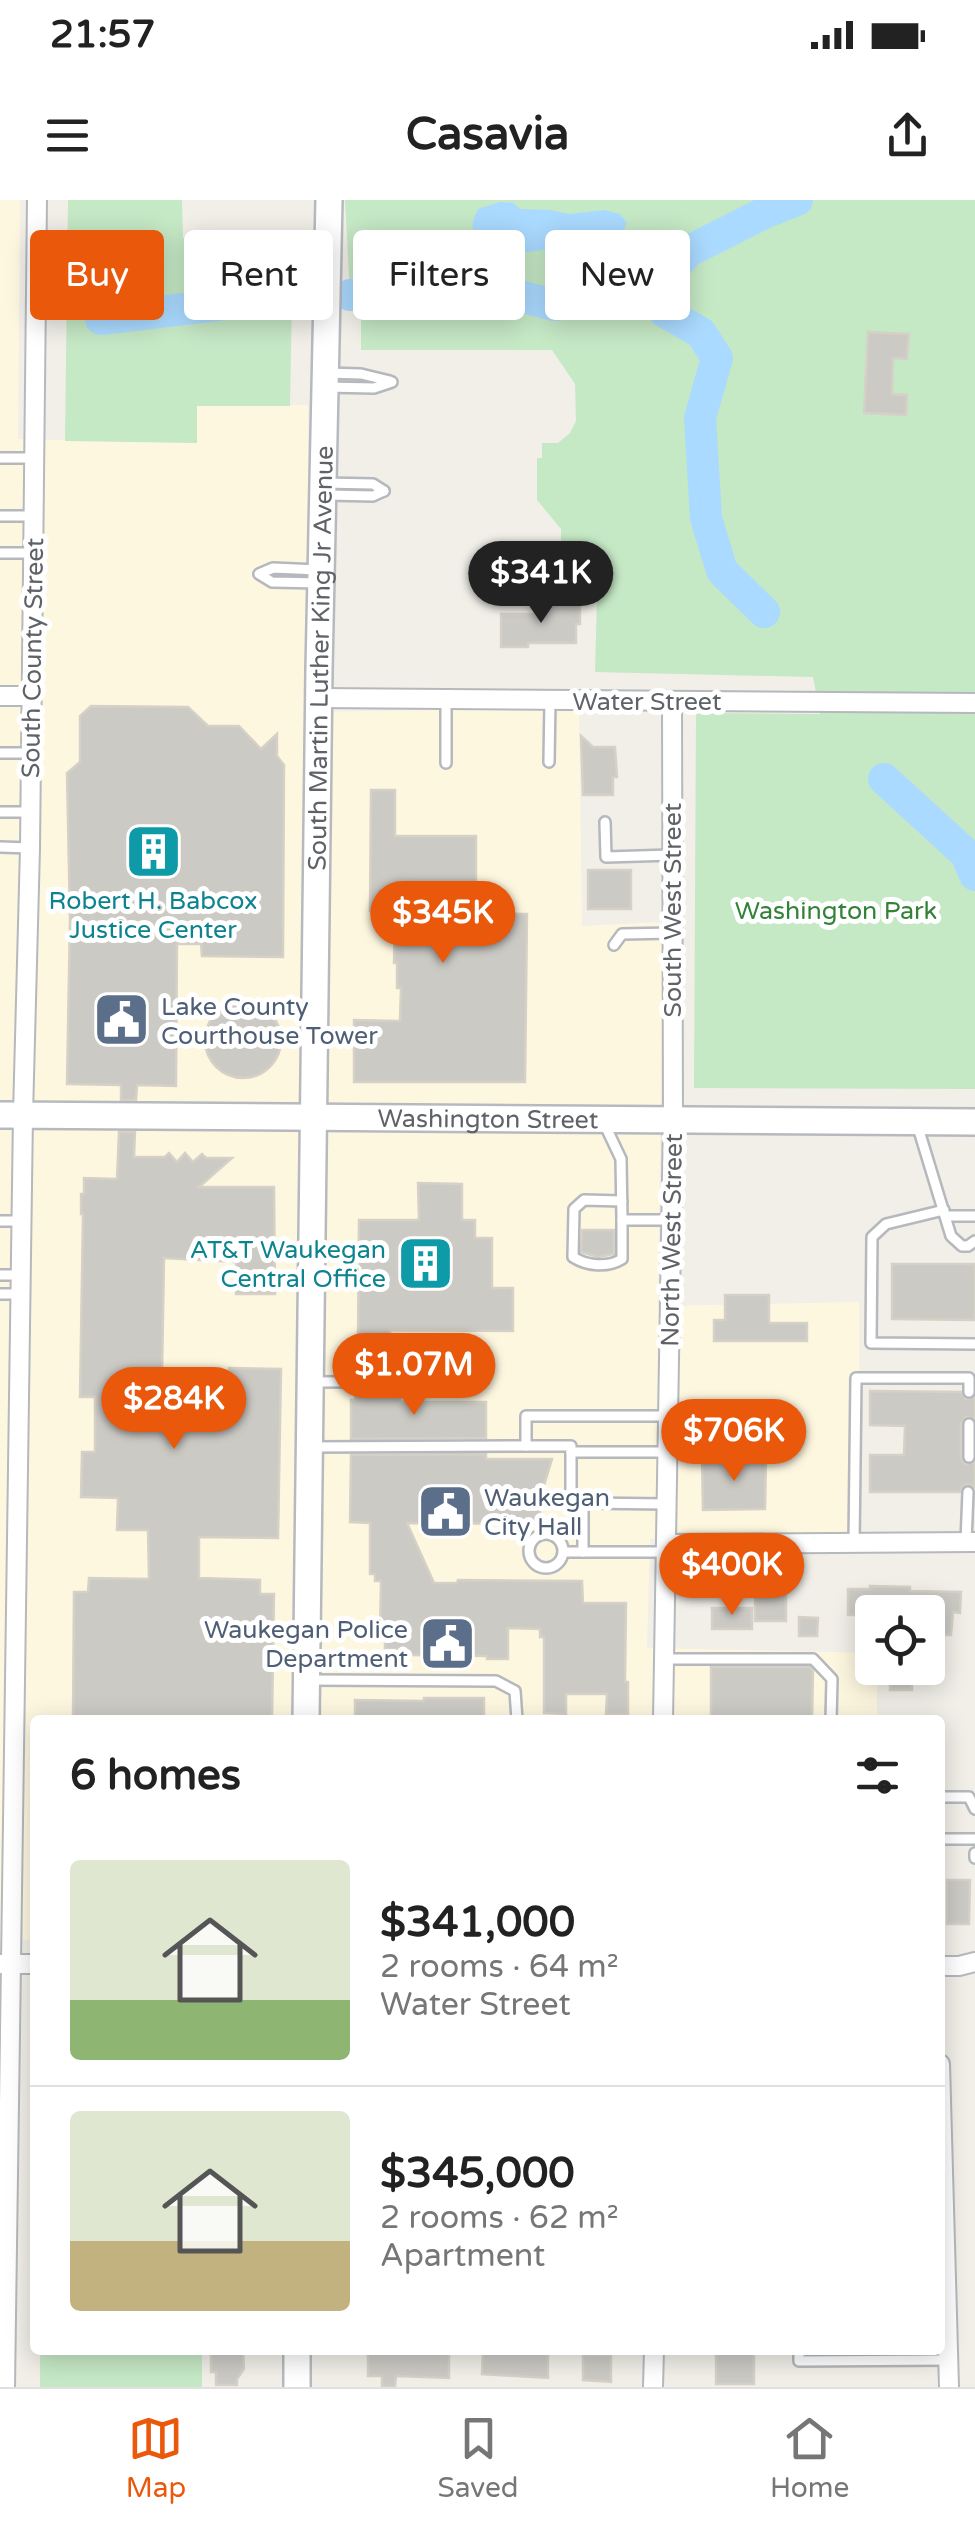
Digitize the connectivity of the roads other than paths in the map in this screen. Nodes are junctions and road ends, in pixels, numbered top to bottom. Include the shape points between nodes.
1 (36, 200) edge
2 (329, 200) edge
3 (325, 380) junction
4 (0, 458) edge
5 (34, 458) junction
6 (323, 489) junction
7 (0, 516) edge
8 (33, 516) junction
9 (0, 553) edge
10 (32, 553) junction
11 (321, 576) junction
12 (0, 696) edge
13 (31, 696) junction
14 (319, 698) junction
15 (446, 699) junction
16 (550, 700) junction
17 (672, 701) junction
18 (975, 703) edge
19 (0, 753) edge
20 (30, 753) junction
21 (446, 762) dead end
22 (549, 762) dead end
23 (0, 812) edge
24 (30, 812) junction
25 (605, 822) dead end
26 (0, 847) edge
27 (30, 848) junction
28 (672, 855) junction
29 (672, 933) junction
30 (614, 945) dead end
31 (11, 1115) edge
32 (314, 1116) junction
33 (602, 1119) junction
34 (673, 1119) junction
35 (916, 1121) junction
36 (975, 1122) edge
37 (622, 1201) junction
38 (945, 1213) junction
39 (975, 1216) edge
40 (622, 1220) junction
41 (671, 1220) junction
42 (0, 1221) edge
43 (23, 1222) junction
44 (975, 1240) edge
45 (0, 1275) edge
46 (22, 1284) junction
47 (0, 1294) edge
48 (975, 1344) edge
49 (310, 1382) junction
50 (478, 1382) dead end
51 (969, 1392) dead end
52 (668, 1416) junction
53 (969, 1424) dead end
54 (526, 1446) junction
55 (310, 1447) junction
56 (571, 1452) junction
57 (668, 1452) junction
58 (969, 1456) dead end
59 (968, 1492) dead end
60 (583, 1503) junction
61 (667, 1504) junction
62 (9, 1540) edge
63 (854, 1542) junction
64 (970, 1542) edge
65 (666, 1548) junction
66 (564, 1552) dead end
67 (583, 1552) junction
68 (664, 1659) junction
69 (307, 1680) junction
70 (8, 1701) edge
71 (306, 1715) edge
72 (517, 1715) edge
73 (663, 1715) edge
74 (831, 1715) edge
75 (945, 1797) edge
76 (975, 1809) edge
77 (945, 1838) edge
78 (975, 1839) edge
79 (975, 1962) edge
80 (5, 1964) edge
81 (945, 1966) edge
82 (945, 2249) edge
83 (297, 2355) edge
84 (654, 2355) edge
85 (799, 2355) edge
86 (910, 2355) edge
87 (948, 2360) junction
88 (5, 2387) edge
89 (297, 2387) edge
90 (653, 2387) edge
91 (949, 2387) edge

1 - 5 street, South County Street
2 - 3 street, South Martin Luther King Jr Avenue
3 - 3 lane via 374,388 392,382 362,374
3 - 6 street, South Martin Luther King Jr Avenue
4 - 5 lane
5 - 8 street, South County Street
6 - 6 lane via 373,496 384,491 373,484
6 - 11 street, South Martin Luther King Jr Avenue
7 - 8 lane
8 - 10 street, South County Street
9 - 10 lane
10 - 13 street, South County Street
11 - 11 lane via 273,568 259,574 272,582
11 - 14 street, South Martin Luther King Jr Avenue
12 - 13 street
13 - 20 street, South County Street
14 - 15 street, Water Street
14 - 32 street, South Martin Luther King Jr Avenue
15 - 16 street, Water Street
15 - 21 lane
16 - 17 street, Water Street
16 - 22 lane
17 - 18 street, Water Street
17 - 28 street, South West Street
19 - 20 lane
20 - 24 street, South County Street
23 - 24 lane
24 - 27 street, South County Street
25 - 28 lane via 606,857
26 - 27 lane
27 - 31 street, South County Street
28 - 29 street, South West Street
29 - 30 lane via 622,934
29 - 34 street, South West Street
31 - 32 street, Washington Street
31 - 43 street, South County Street
32 - 33 street, Washington Street
32 - 49 street, South Martin Luther King Jr Avenue
33 - 34 street, Washington Street
33 - 37 lane via 622,1159
34 - 35 street, Washington Street
34 - 41 street, North West Street
35 - 36 street, Washington Street
35 - 38 lane
37 - 40 lane
37 - 40 lane via 584,1200 574,1209 573,1257 584,1264 622,1258
38 - 39 lane
38 - 44 lane via 956,1243
38 - 48 lane via 886,1224 872,1237 872,1343
40 - 41 lane
41 - 52 street, North West Street
42 - 43 lane
43 - 46 street, South County Street
45 - 46 lane
46 - 47 lane
46 - 62 street, South County Street
49 - 50 lane
49 - 55 street, South Martin Luther King Jr Avenue
51 - 63 lane via 969,1378 856,1378
52 - 54 lane via 526,1416
52 - 57 street, North West Street
53 - 58 lane
54 - 55 lane
54 - 56 lane via 571,1446
55 - 69 street, South Martin Luther King Jr Avenue
56 - 57 lane
56 - 60 lane via 571,1503
57 - 61 street, North West Street
59 - 64 lane
60 - 61 lane
60 - 67 lane
61 - 65 street, North West Street
62 - 70 street, South County Street
63 - 64 street
63 - 65 street
65 - 67 lane
65 - 68 street, North West Street
66 - 67 lane
68 - 73 street, North West Street
68 - 74 lane via 813,1659 832,1679
69 - 71 street, South Martin Luther King Jr Avenue
69 - 72 lane via 496,1681 515,1692
70 - 80 street, South County Street
75 - 76 lane via 969,1797
77 - 78 lane
79 - 81 street
80 - 88 street, South County Street
82 - 87 street
83 - 89 street
84 - 90 street
85 - 86 lane via 799,2361
86 - 87 lane
87 - 91 street

